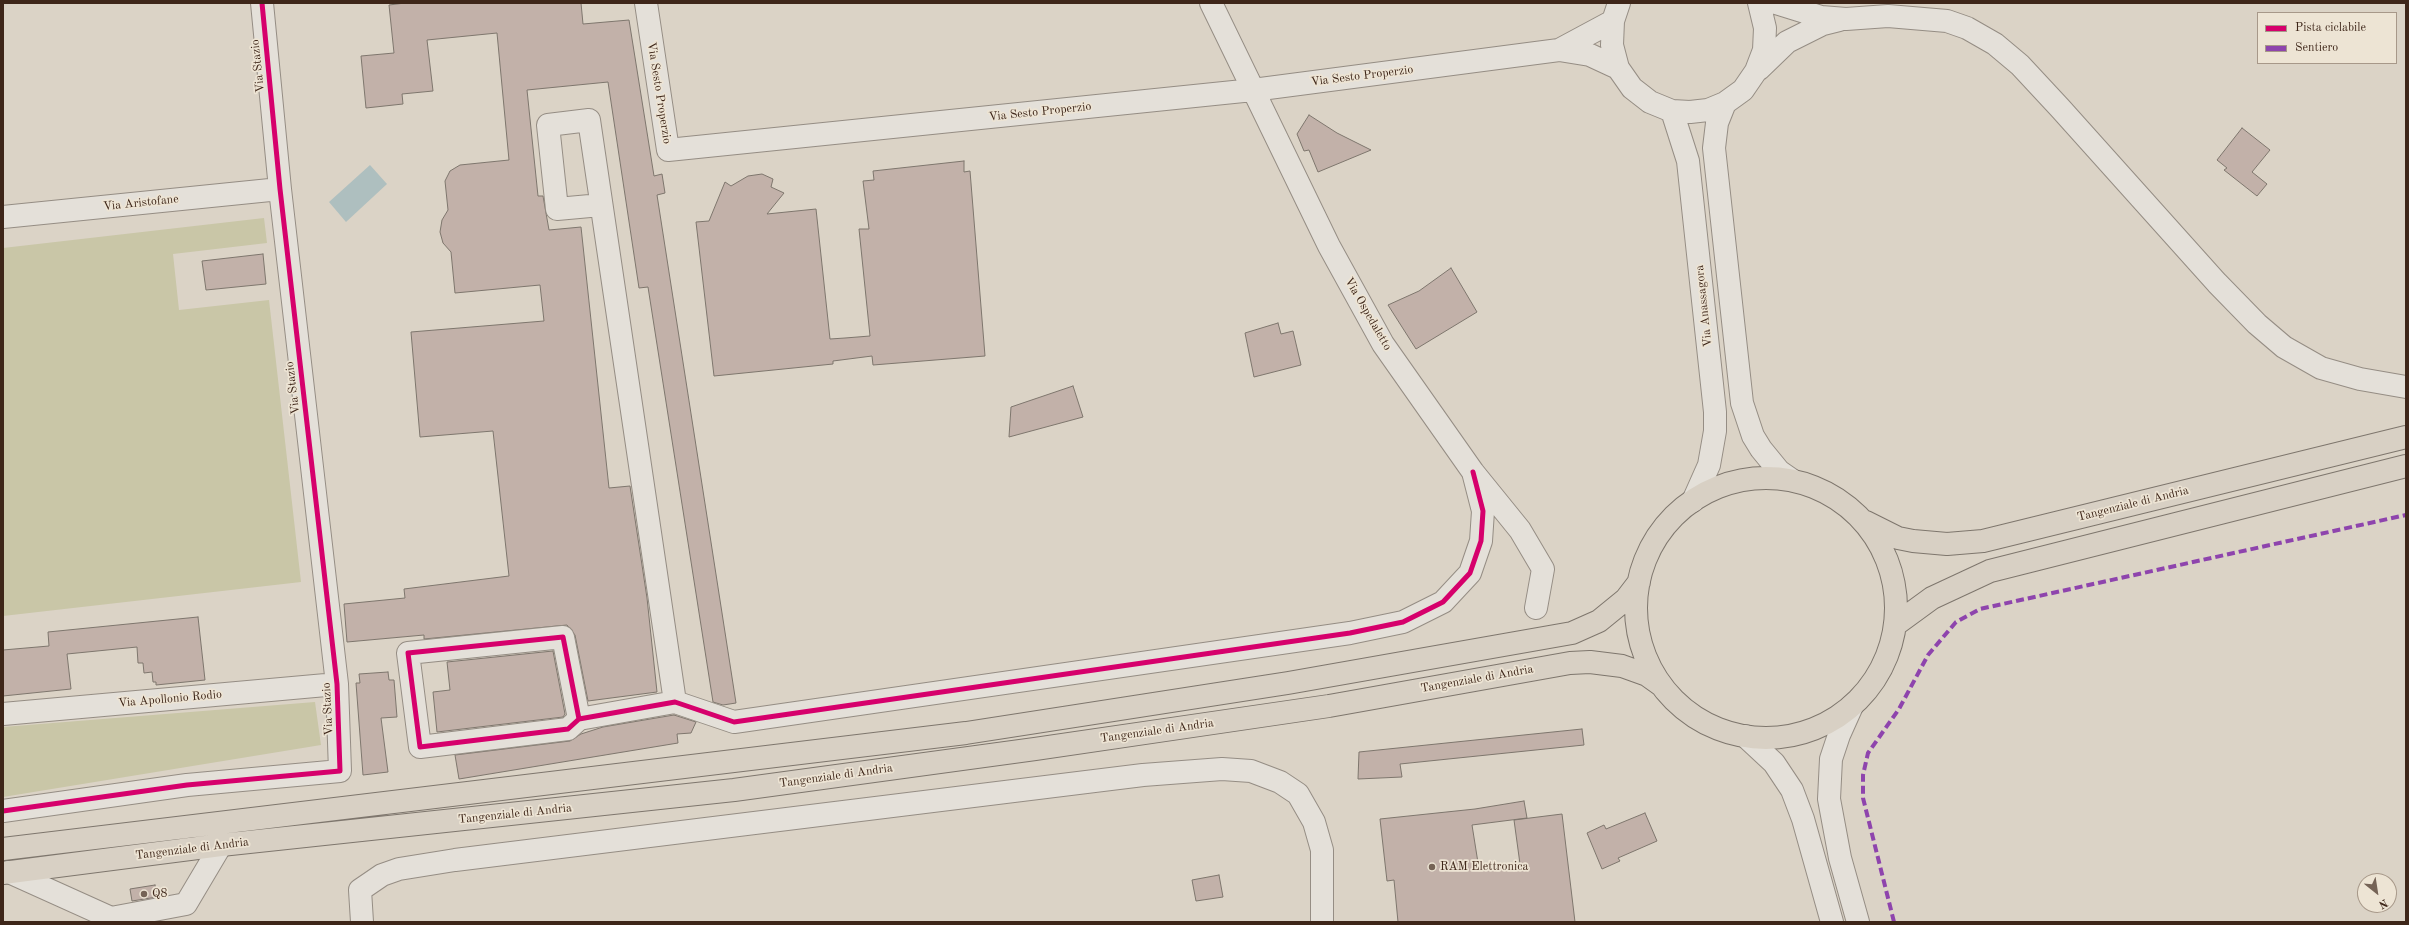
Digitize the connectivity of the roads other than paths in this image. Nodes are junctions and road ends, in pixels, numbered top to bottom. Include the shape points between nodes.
1 (262, 3) edge
2 (646, 3) edge
3 (1211, 3) edge
4 (1758, 3) edge
5 (1776, 3) edge
6 (1616, 12) edge
7 (1846, 19) junction
8 (1559, 50) junction
9 (1618, 68) junction
10 (1756, 72) junction
11 (1253, 90) junction
12 (1725, 103) junction
13 (1672, 111) junction
14 (280, 189) junction
15 (601, 205) dead end
16 (3, 218) edge
17 (2406, 387) edge
18 (2406, 437) edge
19 (2406, 466) edge
20 (1473, 472) junction
21 (1792, 480) junction
22 (1693, 501) junction
23 (1863, 520) junction
24 (1639, 582) junction
25 (1536, 608) dead end
26 (1895, 625) junction
27 (337, 684) junction
28 (1661, 685) junction
29 (675, 702) junction
30 (1852, 706) junction
31 (3, 714) edge
32 (579, 719) junction
33 (1745, 736) junction
34 (3, 811) edge
35 (221, 845) junction
36 (3, 849) edge
37 (6, 873) edge
38 (362, 922) edge
39 (1322, 922) edge
40 (1832, 922) edge
41 (1858, 922) edge

1 - 14 street, Via Stazio
2 - 11 street, Via Sesto Properzio via 668,150
3 - 11 street, Via Ospedaletto
4 - 10 street via 1765,28 1764,50
5 - 7 street via 1821,17
6 - 8 street, Via Sesto Properzio
6 - 9 street via 1612,45
7 - 10 street via 1823,24 1787,42
7 - 17 street via 1888,16 1947,21 1967,28 1995,44 2020,65 2217,283 2278,342 2321,368 2360,379
8 - 9 street, Via Sesto Properzio via 1590,55
8 - 11 street, Via Sesto Properzio
9 - 13 street via 1632,88 1650,102
10 - 12 street via 1743,90
11 - 20 street, Via Ospedaletto via 1329,246 1383,344
12 - 13 street via 1708,110
12 - 21 street via 1717,123 1714,148 1742,403 1753,436 1761,449 1779,471
13 - 22 street, Via Anassagora via 1688,161 1693,192 1715,412 1715,431 1709,465
14 - 16 street, Via Aristofane
14 - 27 street, Via Stazio
15 - 29 street
18 - 23 main road, Tangenziale di Andria via 1983,541 1948,544 1913,541 1898,538
19 - 26 main road via 1990,570 1932,598
20 - 25 street, Via Ospedaletto via 1520,530 1543,569
20 - 29 street via 1483,512 1481,541 1470,573 1443,602 1403,622 1350,633 734,722
21 - 22 main road, Tangenziale di Andria via 1766,478 1740,481 1716,488
21 - 23 main road, Tangenziale di Andria via 1842,502
22 - 24 main road, Tangenziale di Andria via 1668,523 1650,550
23 - 26 main road, Tangenziale di Andria via 1879,542 1891,568 1896,596
24 - 28 main road, Tangenziale di Andria via 1636,609 1639,636 1648,661
24 - 36 main road, Tangenziale di Andria via 1626,599 1599,621 1572,633 1280,684 966,733
26 - 30 main road, Tangenziale di Andria via 1888,655 1873,682
27 - 31 street, Via Apollonio Rodio
27 - 34 street, Via Stazio via 340,770 187,785
28 - 33 main road, Tangenziale di Andria via 1698,719 1721,730
28 - 35 main road, Tangenziale di Andria via 1647,675 1622,666 1596,662 1570,663 1329,706 1036,750 742,789
29 - 32 street
30 - 33 main road, Tangenziale di Andria via 1828,722 1802,733 1774,738
30 - 41 street via 1838,735 1831,759 1829,799 1840,858
32 - 32 street via 568,730 420,747 408,653 563,637
33 - 40 street via 1774,763 1792,790 1803,819
35 - 37 main road, Tangenziale di Andria
35 - 37 street via 186,904 112,918
38 - 39 street via 360,890 382,875 399,869 1144,775 1222,769 1251,771 1280,782 1298,794 1314,822 1322,850

